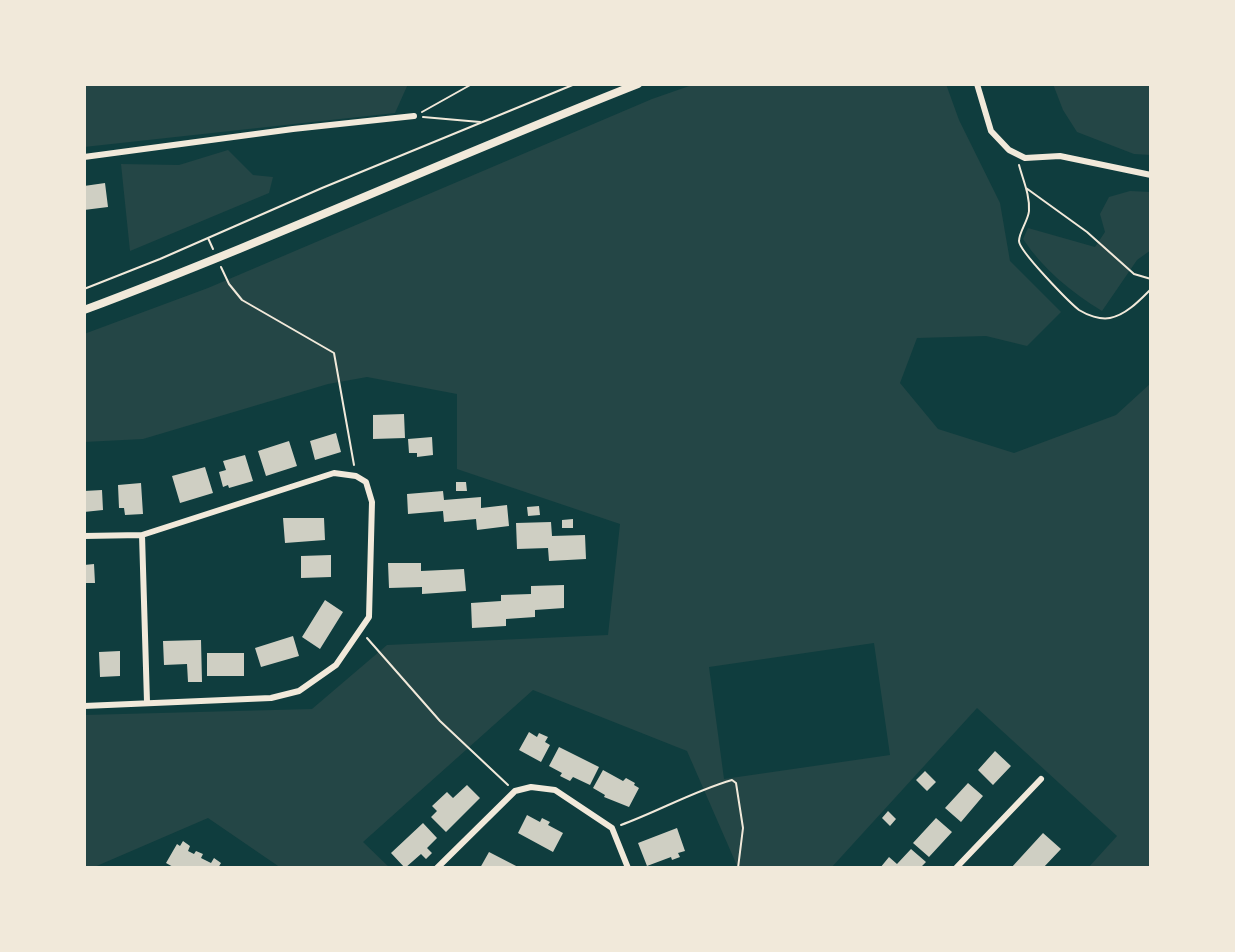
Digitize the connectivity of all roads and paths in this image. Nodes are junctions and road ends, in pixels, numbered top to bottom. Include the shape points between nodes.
1 (472, 84) edge
2 (574, 84) edge
3 (638, 84) edge
4 (976, 84) edge
5 (414, 116) junction
6 (483, 122) junction
7 (1017, 154) junction
8 (84, 157) edge
9 (1151, 175) edge
10 (1026, 188) junction
11 (208, 238) junction
12 (217, 259) junction
13 (1151, 279) edge
14 (84, 289) edge
15 (1151, 289) edge
16 (84, 310) edge
17 (356, 476) junction
18 (142, 535) junction
19 (84, 536) edge
20 (361, 631) junction
21 (147, 702) junction
22 (84, 706) edge
23 (1041, 779) dead end
24 (515, 792) junction
25 (612, 828) junction
26 (436, 868) edge
27 (628, 868) edge
28 (738, 868) edge
29 (956, 868) edge

1 - 5 path
2 - 6 path
3 - 12 street
4 - 7 street via 991,131
5 - 6 path
5 - 8 street
6 - 11 path
7 - 9 street via 1025,158 1060,156
7 - 10 path
10 - 13 path via 1087,232 1134,274
10 - 15 path via 1029,210 1019,241 1022,252 1080,310 1093,317 1110,318
11 - 12 path
11 - 14 path
12 - 16 street
12 - 17 path via 242,300 334,353
17 - 18 street via 334,473
17 - 20 street via 366,483 372,502 369,617
18 - 19 street
18 - 21 street
20 - 21 street via 336,665 299,691 271,698
20 - 24 path via 440,721
21 - 22 street
23 - 29 street
24 - 25 street via 531,787 555,790
24 - 26 street
25 - 27 street
25 - 28 path via 732,780 736,783 743,828

